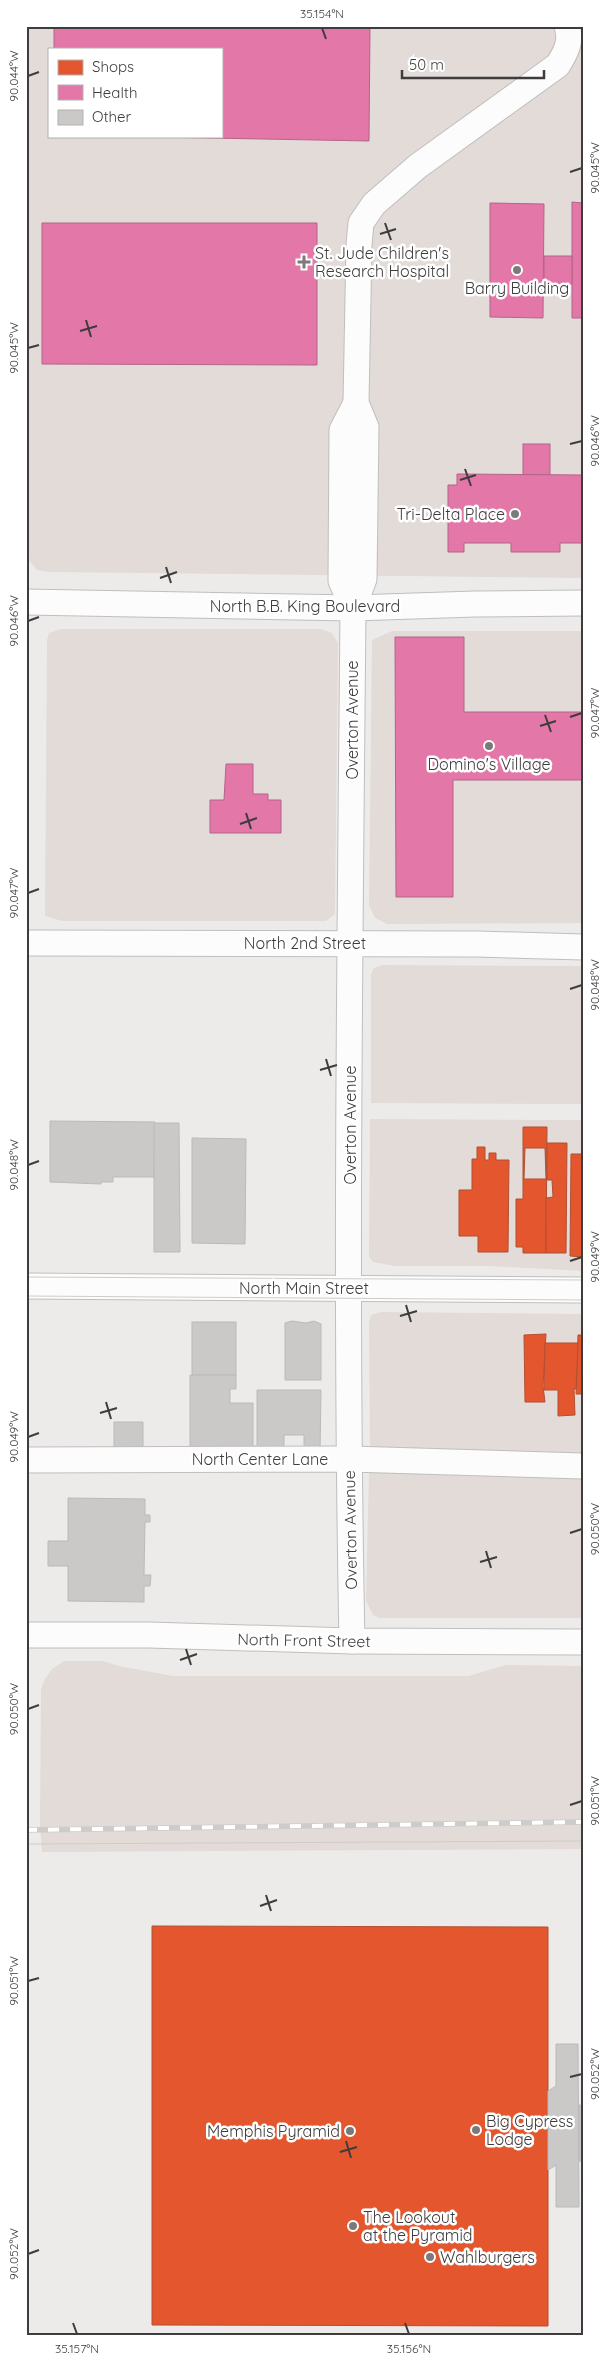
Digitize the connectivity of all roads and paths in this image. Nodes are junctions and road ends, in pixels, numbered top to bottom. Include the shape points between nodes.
1 (567, 26) edge
2 (26, 602) edge
3 (583, 603) edge
4 (353, 608) junction
5 (26, 943) edge
6 (351, 943) junction
7 (583, 947) edge
8 (26, 1286) edge
9 (349, 1288) junction
10 (583, 1290) edge
11 (350, 1459) junction
12 (26, 1460) edge
13 (583, 1466) edge
14 (26, 1635) edge
15 (352, 1641) junction
16 (583, 1642) edge

1 - 4 street, Overton Avenue via 570,35 567,50 558,65 418,166 374,204 361,223 356,403 342,430 341,581
2 - 4 street, North B.B. King Boulevard
3 - 4 street, North B.B. King Boulevard
4 - 6 street, Overton Avenue
5 - 6 street, North 2nd Street
6 - 7 street, North 2nd Street
6 - 9 street, Overton Avenue
8 - 9 street, North Main Street
9 - 10 street, North Main Street
9 - 11 street, Overton Avenue
11 - 12 street, North Center Lane
11 - 13 street, North Center Lane
11 - 15 street, Overton Avenue
14 - 15 street, North Front Street
15 - 16 street, North Front Street

